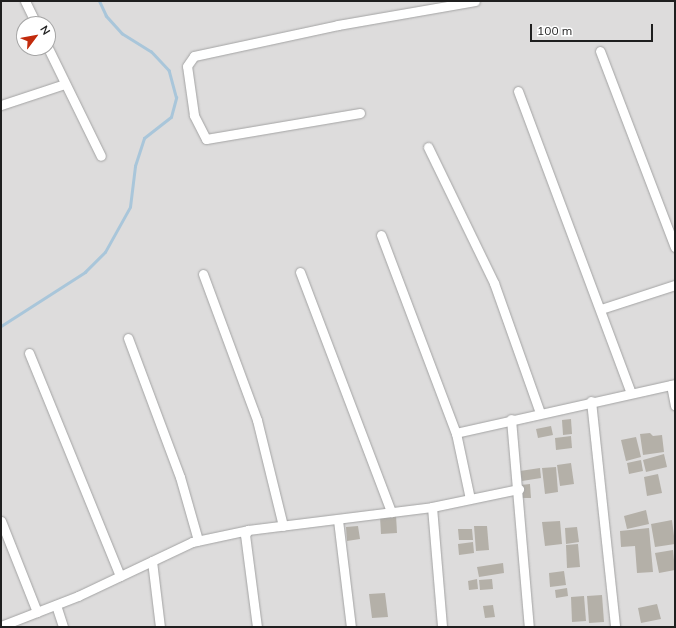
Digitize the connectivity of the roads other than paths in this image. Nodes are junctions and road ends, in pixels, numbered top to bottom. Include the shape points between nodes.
1 (25, 1) edge
2 (475, 1) edge
3 (32, 16) edge
4 (600, 51) dead end
5 (52, 56) edge
6 (65, 84) junction
7 (518, 91) dead end
8 (1, 105) edge
9 (360, 113) dead end
10 (428, 147) dead end
11 (101, 156) dead end
12 (381, 235) dead end
13 (675, 247) edge
14 (300, 272) dead end
15 (203, 274) dead end
16 (675, 285) edge
17 (601, 309) junction
18 (128, 338) dead end
19 (29, 352) dead end
20 (673, 384) edge
21 (631, 393) junction
22 (591, 401) junction
23 (675, 406) edge
24 (540, 413) junction
25 (511, 419) junction
26 (456, 433) junction
27 (519, 489) junction
28 (470, 499) junction
29 (432, 507) junction
30 (391, 512) junction
31 (338, 520) junction
32 (1, 521) edge
33 (283, 526) junction
34 (248, 530) junction
35 (198, 540) junction
36 (152, 561) junction
37 (120, 576) junction
38 (56, 605) junction
39 (37, 612) junction
40 (1, 626) edge
41 (63, 627) edge
42 (160, 627) edge
43 (257, 627) edge
44 (351, 627) edge
45 (442, 627) edge
46 (529, 627) edge
47 (615, 627) edge

1 - 3 street
2 - 9 street via 338,25 194,56 187,66 194,115 206,139
4 - 13 street
5 - 6 street
6 - 8 street
6 - 11 street
7 - 17 street
10 - 24 street via 494,283
12 - 26 street
14 - 30 street
15 - 33 street via 257,420
16 - 17 street
17 - 21 street
18 - 35 street via 180,477
19 - 37 street
20 - 21 street
20 - 23 street
21 - 22 street
22 - 24 street
22 - 47 street
24 - 25 street
25 - 26 street
25 - 27 street via 511,442
26 - 28 street
27 - 28 street
27 - 46 street
28 - 29 street
29 - 30 street
29 - 45 street
30 - 31 street
31 - 33 street
31 - 44 street
32 - 39 street
33 - 34 street
34 - 35 street
34 - 43 street via 245,535
35 - 36 street
36 - 37 street
36 - 42 street
37 - 38 street
38 - 39 street
38 - 41 street
39 - 40 street

